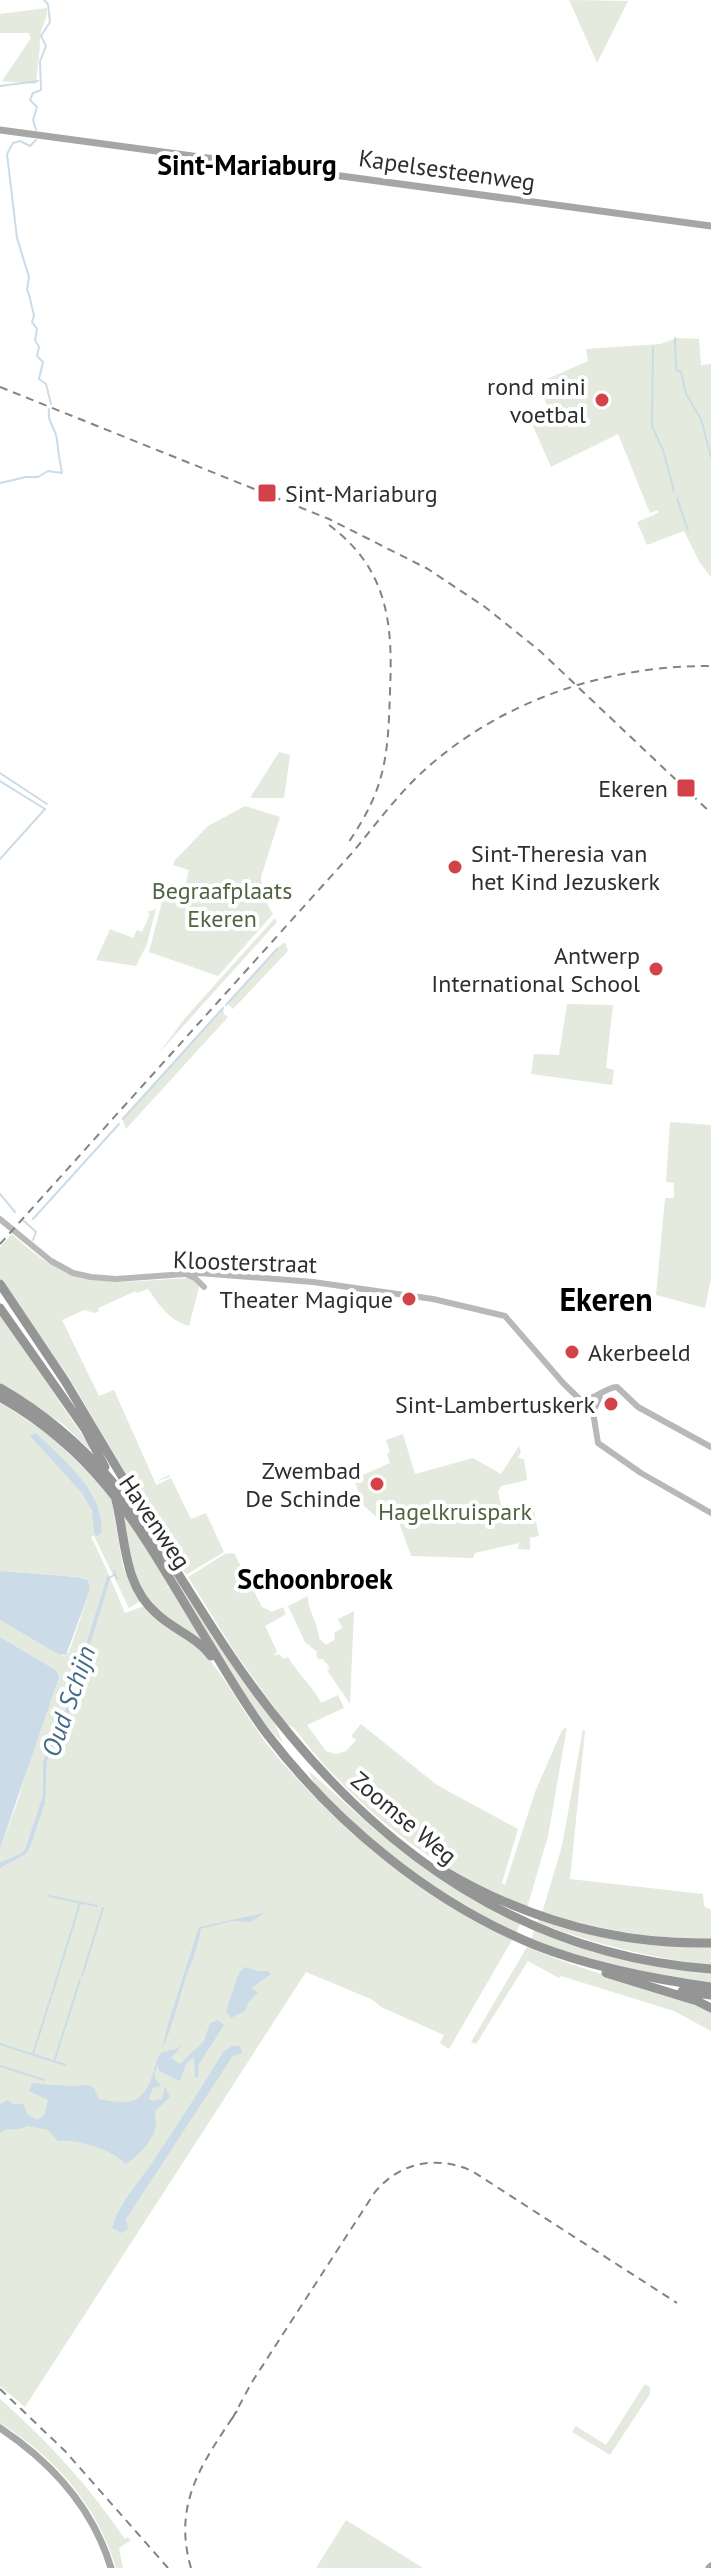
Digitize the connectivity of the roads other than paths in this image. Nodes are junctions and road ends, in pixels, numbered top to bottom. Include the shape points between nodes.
1 (0, 130) edge
2 (711, 226) edge
3 (3, 1222) edge
4 (189, 1271) junction
5 (0, 1284) edge
6 (204, 1287) dead end
7 (0, 1308) edge
8 (0, 1388) edge
9 (600, 1396) junction
10 (0, 1397) edge
11 (582, 1400) junction
12 (593, 1412) junction
13 (711, 1447) edge
14 (711, 1513) edge
15 (171, 1560) junction
16 (245, 1700) junction
17 (371, 1821) junction
18 (711, 1943) edge
19 (536, 1945) junction
20 (711, 1969) edge
21 (640, 1983) junction
22 (711, 1987) edge
23 (711, 1995) edge
24 (711, 2008) edge
25 (0, 2428) edge
26 (111, 2568) edge

1 - 2 main road, Kapelsesteenweg
3 - 4 main road, Kloosterstraat via 51,1261 82,1275 116,1279
4 - 6 main road
4 - 11 main road, Kloosterstraat via 335,1284 505,1316
5 - 15 highway via 80,1404
7 - 16 highway via 102,1460 112,1483 127,1562 145,1601 207,1651
8 - 15 highway, Havenweg via 53,1424 101,1467
9 - 11 main road
9 - 12 main road
9 - 13 main road via 617,1387 638,1407
10 - 16 highway, Havenweg via 62,1441 119,1500
11 - 12 main road
12 - 14 main road via 596,1441
15 - 17 highway, Zoomse Weg via 273,1715
16 - 19 highway, Zoomse Weg via 313,1788 385,1855 449,1900
17 - 18 highway via 461,1881 544,1918 611,1935
17 - 20 highway, Zoomse Weg via 422,1864 514,1918 607,1951
19 - 21 highway
19 - 22 highway, Zoomse Weg via 610,1968
21 - 23 highway
21 - 24 highway
25 - 26 main road via 68,2487 88,2514

